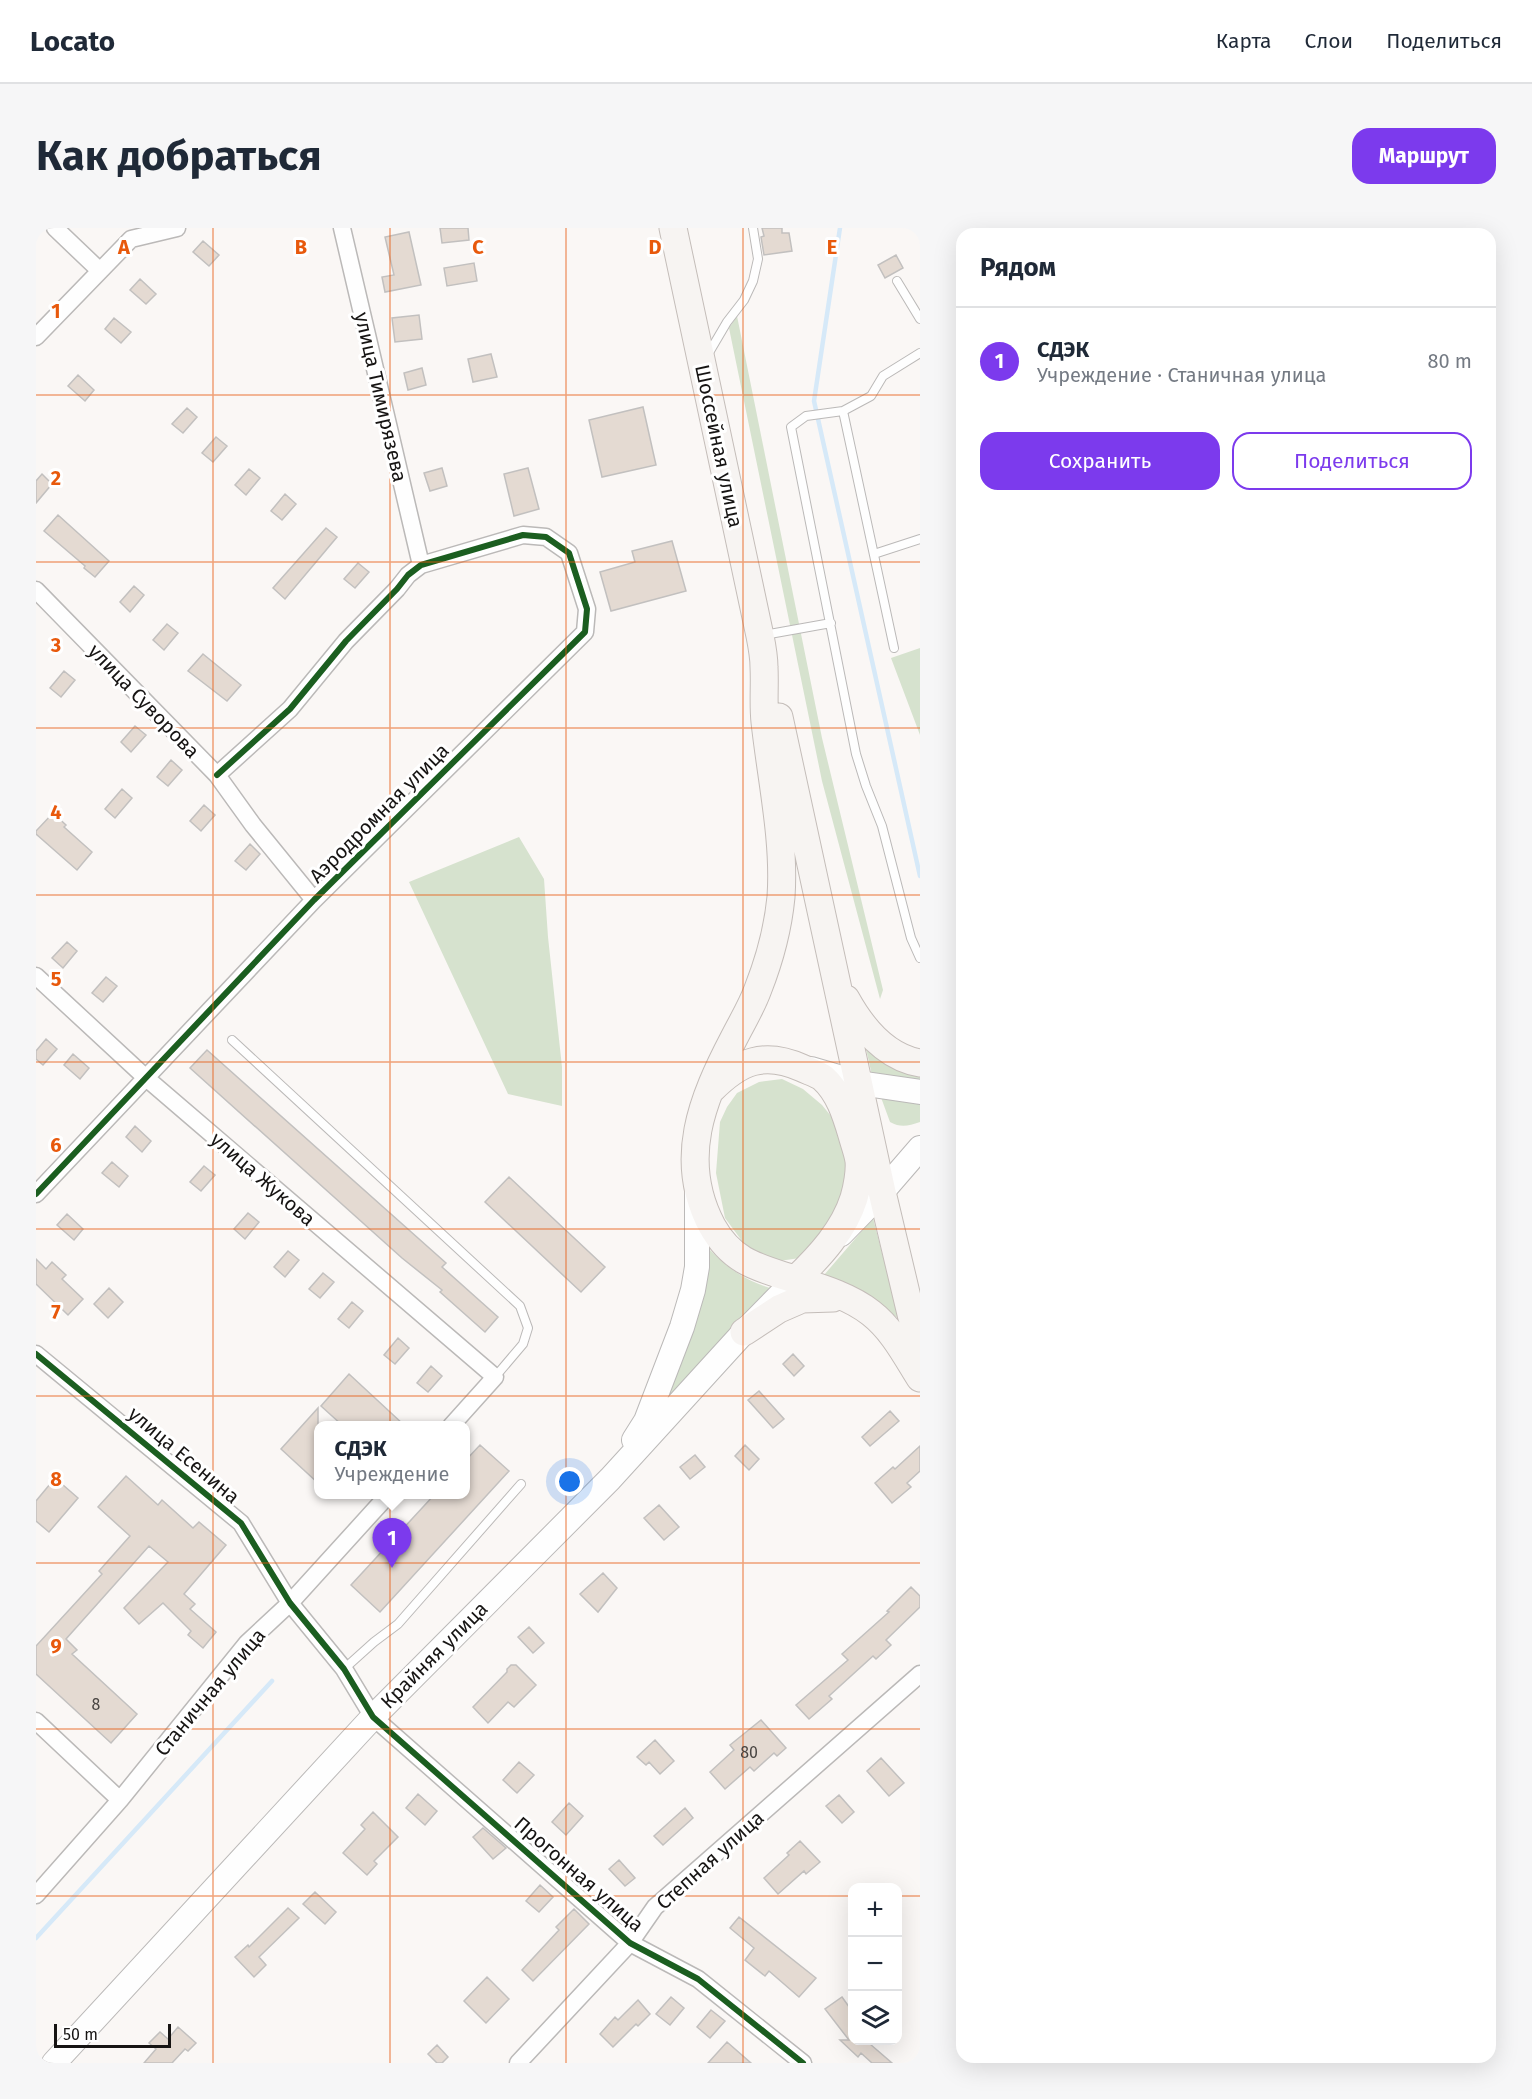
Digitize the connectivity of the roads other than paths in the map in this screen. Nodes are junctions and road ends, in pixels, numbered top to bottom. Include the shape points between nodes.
1 (55, 228) edge
2 (177, 228) edge
3 (342, 228) edge
4 (673, 228) edge
5 (753, 228) edge
6 (99, 270) junction
7 (897, 281) dead end
8 (920, 319) edge
9 (36, 337) edge
10 (920, 353) edge
11 (701, 363) junction
12 (843, 411) junction
13 (920, 539) edge
14 (874, 554) junction
15 (421, 565) junction
16 (36, 590) edge
17 (831, 623) junction
18 (760, 636) junction
19 (894, 648) dead end
20 (764, 665) junction
21 (217, 776) junction
22 (315, 900) junction
23 (920, 958) edge
24 (36, 976) edge
25 (838, 985) junction
26 (232, 1040) dead end
27 (785, 1061) junction
28 (920, 1063) edge
29 (145, 1077) junction
30 (859, 1083) junction
31 (709, 1092) junction
32 (920, 1092) edge
33 (846, 1115) junction
34 (920, 1148) edge
35 (874, 1152) junction
36 (697, 1188) junction
37 (882, 1192) junction
38 (36, 1194) edge
39 (819, 1257) junction
40 (796, 1279) junction
41 (843, 1298) junction
42 (744, 1332) junction
43 (920, 1342) edge
44 (36, 1354) edge
45 (495, 1377) junction
46 (920, 1378) edge
47 (456, 1421) edge
48 (610, 1479) junction
49 (521, 1484) dead end
50 (384, 1499) edge
51 (290, 1603) junction
52 (344, 1669) junction
53 (920, 1674) edge
54 (373, 1716) junction
55 (36, 1721) edge
56 (120, 1800) junction
57 (36, 1894) edge
58 (630, 1943) junction
59 (54, 2063) edge
60 (518, 2063) edge
61 (804, 2063) edge

1 - 6 street
2 - 6 street via 130,240
3 - 15 street, улица Тимирязева
4 - 11 main road, Шоссейная улица
5 - 11 lane via 758,259 753,281
6 - 9 street
7 - 8 lane
10 - 12 lane via 883,376 871,396
11 - 18 main road, Шоссейная улица
12 - 14 lane
12 - 17 lane via 806,416 791,427
13 - 14 lane
14 - 19 lane
15 - 21 street via 346,641 290,709
15 - 22 street, Аэродромная улица via 523,535 546,537 569,553 587,609 585,632
16 - 21 street, улица Суворова
17 - 18 lane
17 - 23 lane via 856,754 882,826 911,938
18 - 20 main road, Шоссейная улица
20 - 25 main road via 785,739
20 - 31 main road via 764,718 776,806 781,897 771,952 758,991
21 - 22 street, улица Суворова
22 - 29 street, Аэродромная улица
24 - 29 street, улица Жукова
25 - 28 main road via 857,1019 877,1041 894,1054
25 - 30 main road
26 - 45 lane via 520,1306 528,1328 523,1344
27 - 30 main road
27 - 31 main road via 747,1063 729,1072
27 - 33 main road via 822,1077 837,1095
29 - 38 street, Аэродромная улица
29 - 45 street, улица Жукова
30 - 32 main road
30 - 35 main road
31 - 36 main road via 702,1107 696,1142
33 - 35 main road
33 - 39 main road via 859,1162 854,1197 839,1230
34 - 37 main road
35 - 37 main road
36 - 40 main road via 713,1228 726,1246 757,1268
36 - 48 main road via 697,1267 691,1299 646,1421
37 - 39 main road
37 - 43 main road
39 - 40 main road
40 - 41 main road
40 - 42 main road, Крайняя улица
41 - 42 main road via 802,1299
41 - 46 main road via 872,1314 894,1338
42 - 48 main road, Крайняя улица
44 - 51 street, улица Есенина via 241,1523
45 - 47 street
48 - 54 main road, Крайняя улица
49 - 52 lane via 398,1624
50 - 51 street, Станичная улица
51 - 52 street, улица Есенина
51 - 56 street, Станичная улица via 247,1643
52 - 54 street, улица Есенина
53 - 58 street, Степная улица via 655,1907
54 - 58 street, Прогонная улица
54 - 59 main road, Крайняя улица
55 - 56 street
56 - 57 street, Станичная улица
58 - 60 street, Степная улица
58 - 61 street, Прогонная улица via 698,1979

